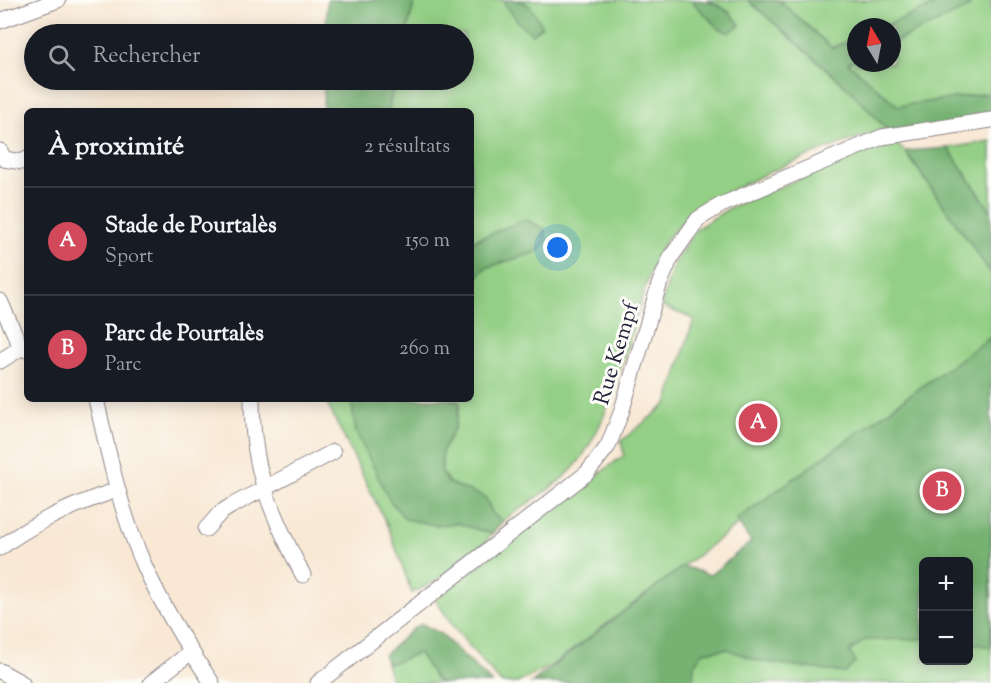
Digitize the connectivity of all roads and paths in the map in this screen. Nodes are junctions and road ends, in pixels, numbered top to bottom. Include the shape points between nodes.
1 (58, 0) edge
2 (0, 21) edge
3 (991, 120) edge
4 (0, 152) edge
5 (24, 161) edge
6 (0, 301) edge
7 (24, 349) edge
8 (0, 361) edge
9 (97, 402) edge
10 (252, 402) edge
11 (333, 452) dead end
12 (263, 489) junction
13 (117, 490) junction
14 (206, 529) dead end
15 (0, 548) edge
16 (303, 575) dead end
17 (191, 652) junction
18 (0, 671) edge
19 (22, 683) edge
20 (151, 683) edge
21 (212, 683) edge
22 (318, 683) edge

1 - 2 street
3 - 22 street, Rue Kempf via 882,137 721,205 698,219 667,266 621,413 608,446 587,473
4 - 5 street via 4,159
6 - 7 street
7 - 8 street
9 - 13 street
10 - 12 street
11 - 12 street
12 - 14 street via 220,513
12 - 16 street
13 - 15 street via 68,508
13 - 17 street via 143,565
17 - 20 street
17 - 21 street
18 - 19 street

